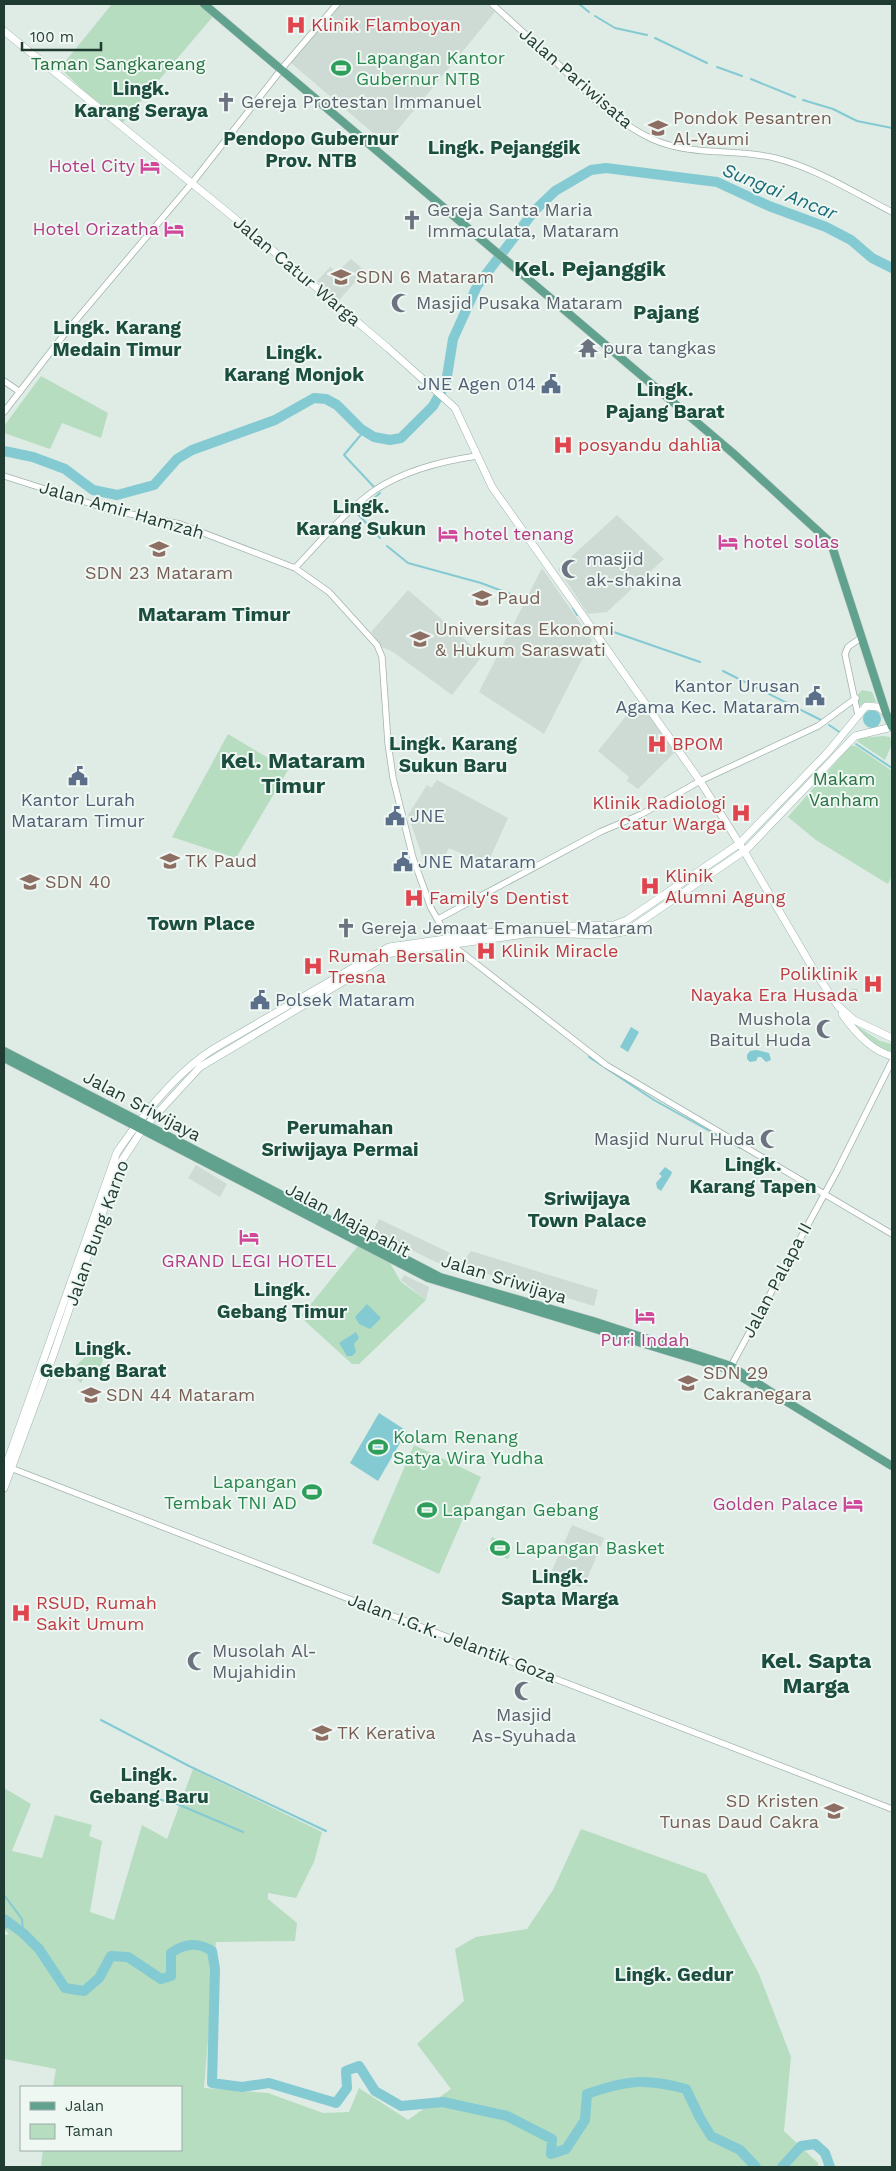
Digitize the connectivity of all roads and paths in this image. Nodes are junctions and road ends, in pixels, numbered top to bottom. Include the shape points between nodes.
1 (204, 4) edge
2 (337, 4) edge
3 (492, 4) edge
4 (4, 31) edge
5 (282, 69) junction
6 (192, 183) junction
7 (892, 212) edge
8 (4, 381) edge
9 (20, 392) junction
10 (4, 412) edge
11 (477, 456) junction
12 (4, 476) edge
13 (295, 568) junction
14 (862, 637) junction
15 (856, 698) junction
16 (886, 713) junction
17 (858, 715) junction
18 (892, 727) edge
19 (700, 781) junction
20 (793, 789) junction
21 (800, 795) junction
22 (739, 844) junction
23 (744, 851) junction
24 (636, 916) junction
25 (438, 919) junction
26 (641, 923) junction
27 (582, 930) junction
28 (451, 942) junction
29 (854, 993) dead end
30 (832, 996) junction
31 (838, 1006) junction
32 (892, 1038) edge
33 (4, 1051) edge
34 (892, 1056) edge
35 (4, 1058) edge
36 (892, 1061) edge
37 (21, 1063) junction
38 (141, 1126) junction
39 (824, 1195) junction
40 (344, 1231) joint
41 (892, 1234) edge
42 (731, 1368) junction
43 (892, 1466) edge
44 (6, 1468) edge
45 (4, 1488) edge
46 (892, 1808) edge

1 - 5 main road
2 - 5 street
3 - 7 street, Jalan Pariwisata via 591,96 634,129 659,142 692,151 782,160
4 - 6 main road, Jalan Catur Warga
5 - 6 street
5 - 14 main road via 734,454 831,543
6 - 9 street via 66,332
6 - 11 main road, Jalan Catur Warga via 450,403
8 - 9 street
9 - 10 street
11 - 13 street via 442,461 380,487 350,512
11 - 19 main road, Jalan Catur Warga via 492,487
12 - 13 street, Jalan Amir Hamzah via 111,510 180,524
13 - 25 street, Jalan Amir Hamzah via 329,592 381,653 393,778 414,858
14 - 15 street via 848,647 845,654
14 - 16 main road
15 - 17 street
15 - 19 street via 818,726
16 - 17 main road via 870,705
16 - 18 main road
17 - 20 main road via 848,731
18 - 21 main road via 854,736
19 - 22 main road, Jalan Catur Warga
19 - 25 street
20 - 21 main road
20 - 22 main road
21 - 23 main road
22 - 23 main road, Jalan Catur Warga
22 - 24 main road
23 - 26 main road
23 - 30 main road, Jalan Catur Warga
24 - 26 main road
24 - 27 main road via 620,924
25 - 28 street, Jalan Amir Hamzah
26 - 27 main road via 623,933
27 - 28 main road, Jalan Bung Karno via 514,933
28 - 38 main road, Jalan Bung Karno via 396,945 205,1058
28 - 39 street via 606,1065
29 - 30 main road via 844,998
30 - 31 main road, Jalan Catur Warga
31 - 32 main road via 864,1026
31 - 34 main road, Jalan Catur Warga via 847,1022 864,1040
33 - 37 main road, Jalan Sriwijaya
35 - 37 main road
36 - 39 street, Jalan Palapa II
37 - 38 main road, Jalan Sriwijaya
38 - 40 main road, Jalan Sriwijaya
38 - 44 main road, Jalan Bung Karno via 119,1165 92,1231
39 - 41 street
39 - 42 street, Jalan Palapa II
40 - 42 main road, Jalan Majapahit via 428,1278 521,1303
42 - 43 main road, Jalan Majapahit
44 - 45 main road
44 - 46 street, Jalan I.G.K. Jelantik Goza

